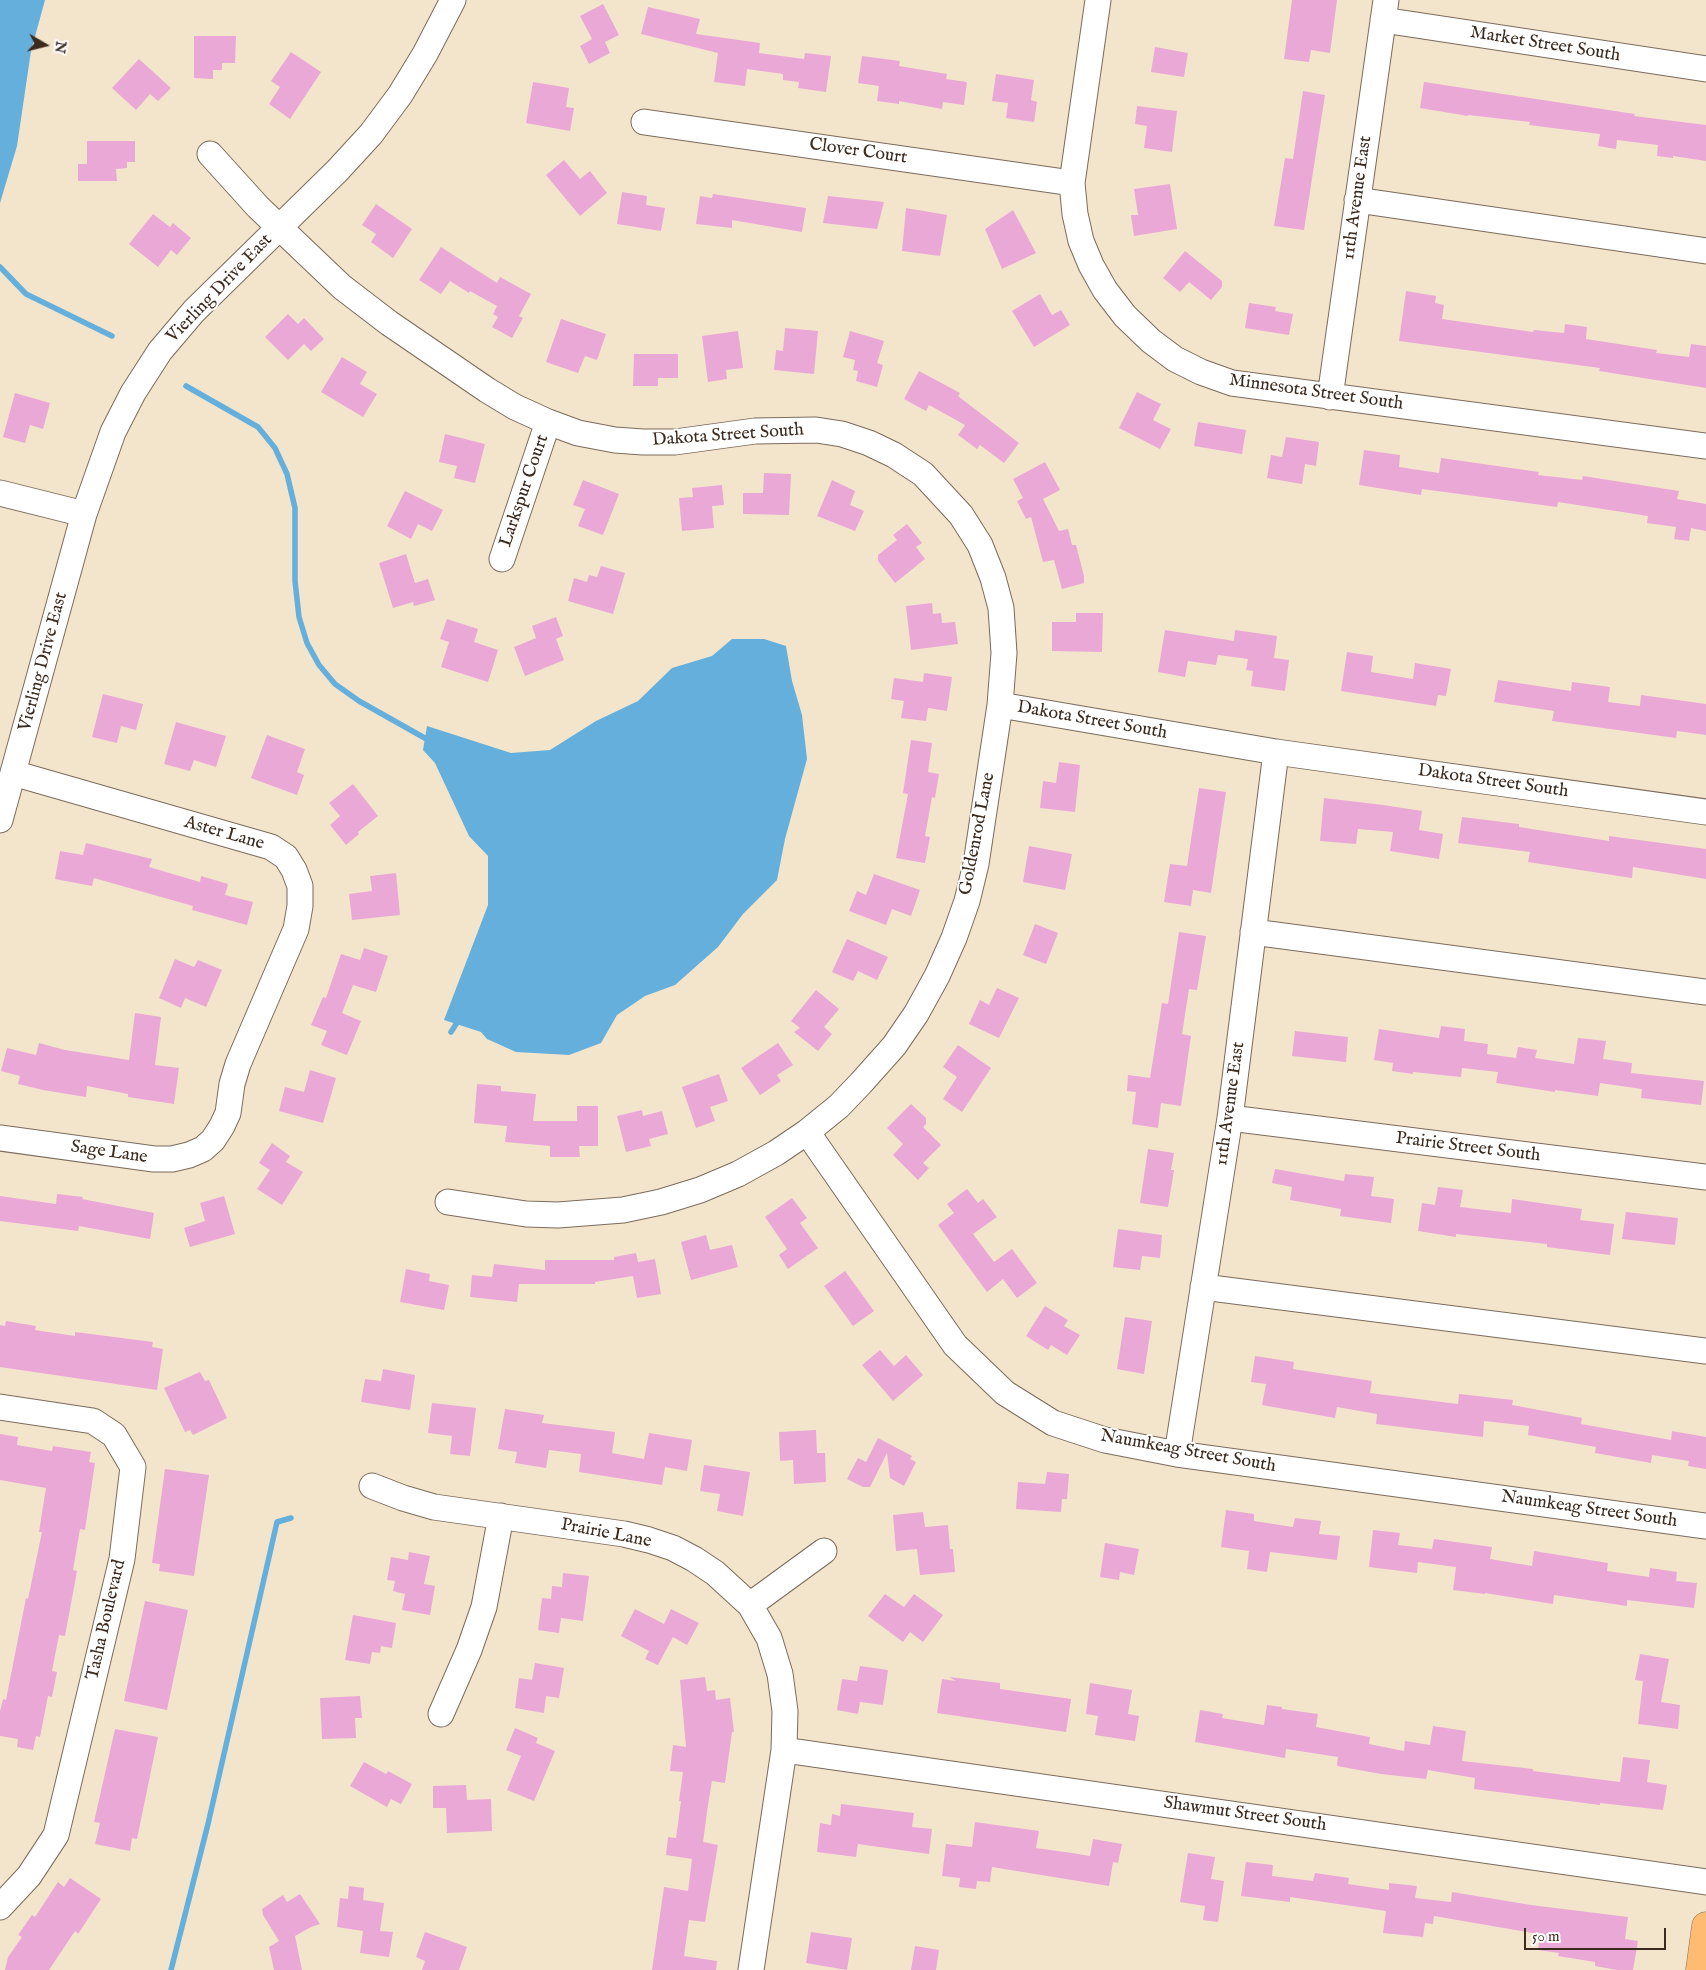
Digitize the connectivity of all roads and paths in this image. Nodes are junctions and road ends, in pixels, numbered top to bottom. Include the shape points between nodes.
1 (453, 0) edge
2 (1098, 0) edge
3 (1385, 10) edge
4 (1706, 69) edge
5 (644, 122) dead end
6 (210, 154) dead end
7 (1072, 183) junction
8 (1357, 200) junction
9 (280, 227) junction
10 (1706, 251) edge
11 (1330, 397) junction
12 (548, 422) junction
13 (1706, 446) edge
14 (0, 493) edge
15 (84, 514) junction
16 (502, 559) dead end
17 (1000, 705) junction
18 (1276, 752) junction
19 (13, 774) junction
20 (1706, 812) edge
21 (0, 820) edge
22 (1253, 932) junction
23 (1706, 992) edge
24 (1230, 1118) junction
25 (807, 1132) junction
26 (0, 1138) edge
27 (213, 1140) joint
28 (1706, 1177) edge
29 (448, 1202) dead end
30 (1204, 1287) junction
31 (1706, 1351) edge
32 (0, 1406) edge
33 (1177, 1454) junction
34 (372, 1486) dead end
35 (501, 1516) junction
36 (1706, 1526) edge
37 (824, 1551) dead end
38 (750, 1605) junction
39 (441, 1714) dead end
40 (784, 1750) junction
41 (1706, 1882) edge
42 (0, 1907) edge
43 (1706, 1926) edge
44 (751, 1970) edge
45 (1700, 1970) edge

1 - 9 street, Vierling Drive East via 426,54 371,134
2 - 7 street, Minnesota Street South
3 - 4 street, Market Street South
3 - 8 street, 11th Avenue East
5 - 7 street, Clover Court
6 - 9 street, Dakota Street South
7 - 11 street, Minnesota Street South via 1081,241 1091,265 1125,316 1151,342 1175,359 1232,383
8 - 10 street
8 - 11 street, 11th Avenue East
9 - 12 street, Dakota Street South via 342,287 389,323 486,390
9 - 15 street, Vierling Drive East via 194,311 160,351 113,432
11 - 13 street, Minnesota Street South
12 - 16 street, Larkspur Court
12 - 17 street, Dakota Street South via 578,433 643,442 675,442 755,431 816,430 869,442 894,455 922,474 962,515 994,578 1001,608 1004,652
14 - 15 street
15 - 19 street, Vierling Drive East
17 - 18 street, Dakota Street South
17 - 25 street, Goldenrod Lane via 976,864 954,938 941,968 894,1046 862,1083
18 - 20 street, Dakota Street South
18 - 22 street, 11th Avenue East
19 - 21 street, Vierling Drive East
19 - 27 street, Aster Lane via 271,847 286,857 294,870 300,886 296,929 238,1064 228,1113
22 - 23 street
22 - 24 street, 11th Avenue East
24 - 28 street, Prairie Street South
24 - 30 street, 11th Avenue East
25 - 29 street, Goldenrod Lane via 738,1174 700,1190 624,1210 591,1214 526,1214
25 - 33 street, Naumkeag Street South via 955,1345 1005,1393 1053,1423 1105,1440
26 - 27 street, Sage Lane via 154,1160 189,1155
30 - 31 street
30 - 33 street, 11th Avenue East
32 - 42 street, Tasha Boulevard via 93,1421 114,1435 133,1467 122,1559 56,1835 29,1876
33 - 36 street, Naumkeag Street South
34 - 35 street, Prairie Lane via 434,1507
35 - 38 street, Prairie Lane via 624,1534 665,1546 715,1573
35 - 39 street via 484,1607
37 - 38 street
38 - 40 street, Prairie Lane via 769,1638 780,1674 785,1711
40 - 41 street, Shawmut Street South
40 - 44 street, Prairie Lane
43 - 45 main road

